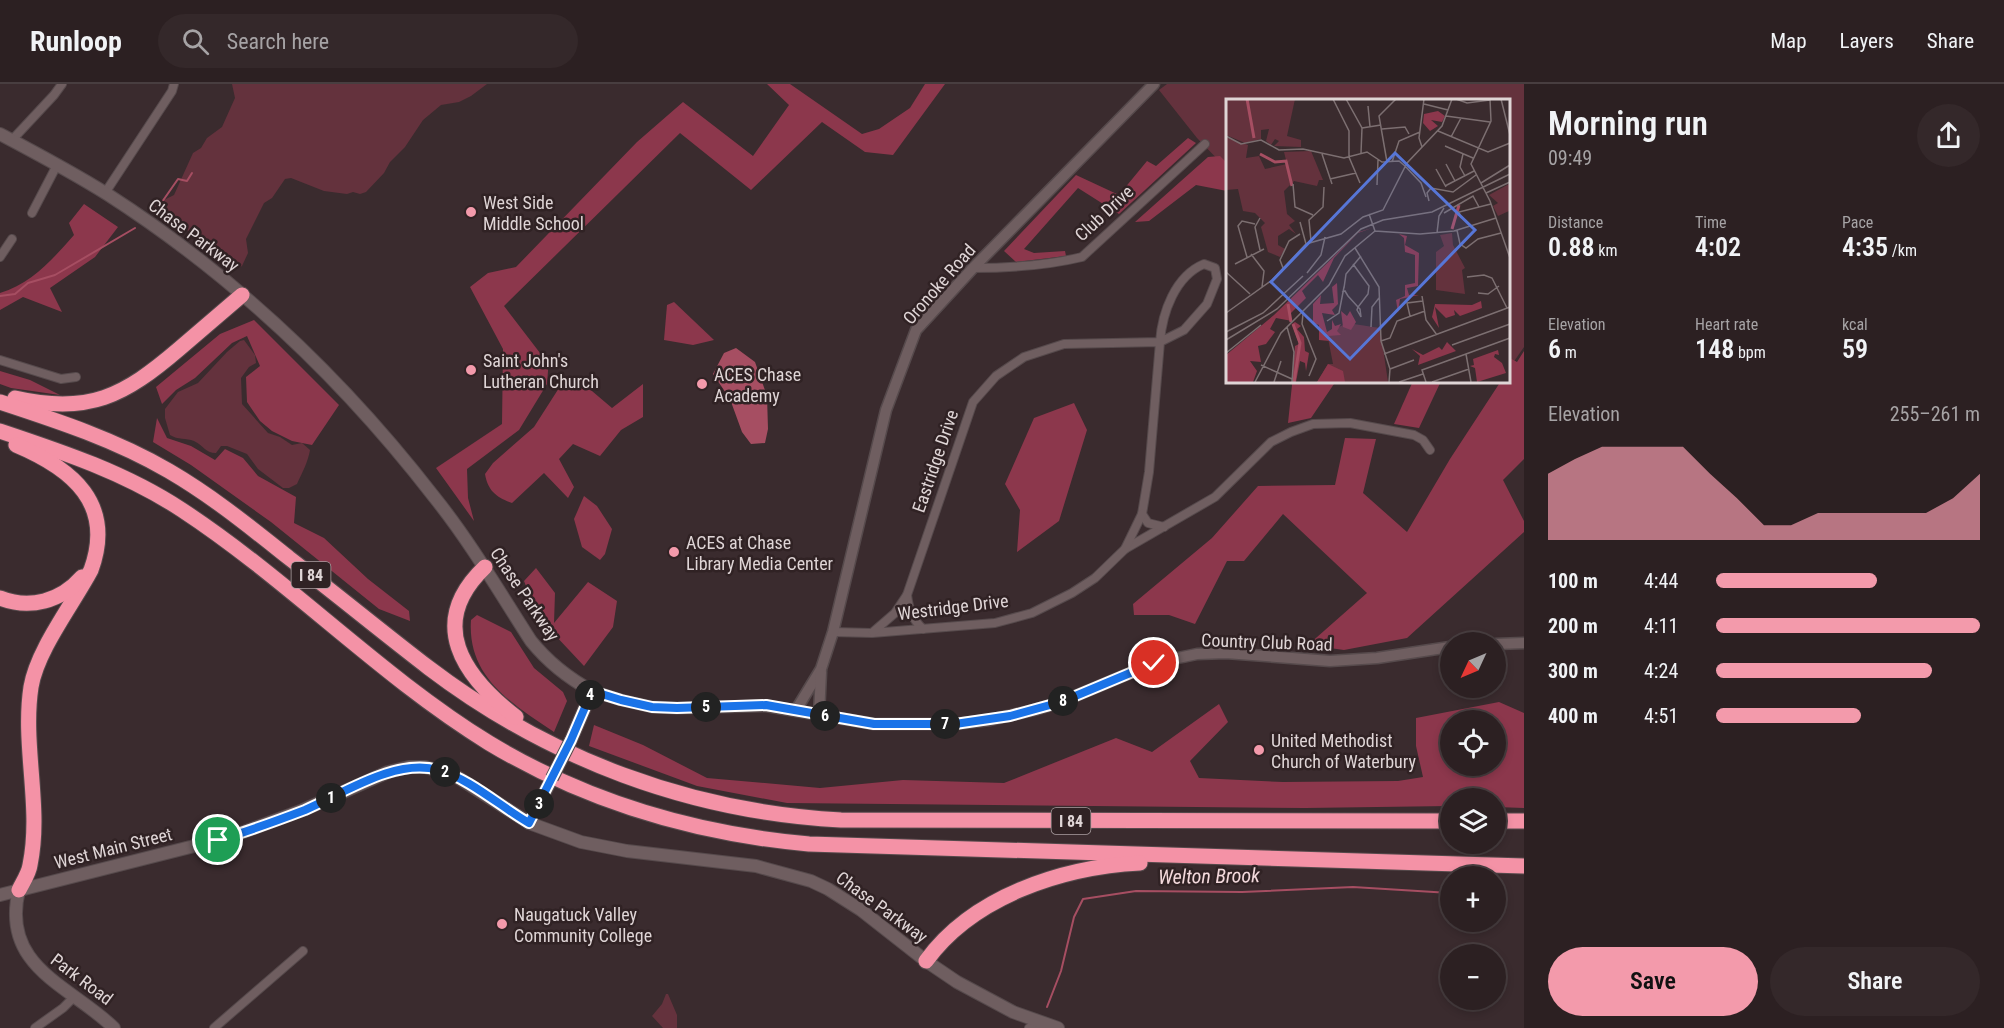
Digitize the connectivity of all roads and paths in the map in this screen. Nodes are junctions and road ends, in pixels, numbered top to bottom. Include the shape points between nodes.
1 (62, 84) edge
2 (174, 84) edge
3 (1154, 84) edge
4 (0, 134) edge
5 (12, 140) junction
6 (1205, 144) dead end
7 (57, 165) junction
8 (105, 193) junction
9 (32, 213) dead end
10 (12, 239) dead end
11 (0, 257) edge
12 (973, 268) junction
13 (1176, 288) joint
14 (242, 295) junction
15 (1160, 342) junction
16 (0, 360) edge
17 (76, 377) dead end
18 (0, 395) edge
19 (0, 402) edge
20 (0, 431) edge
21 (0, 439) edge
22 (1430, 450) dead end
23 (1142, 514) junction
24 (1164, 527) junction
25 (99, 536) junction
26 (1125, 549) junction
27 (485, 567) junction
28 (907, 595) junction
29 (0, 598) edge
30 (923, 629) junction
31 (833, 632) junction
32 (872, 633) junction
33 (1523, 642) edge
34 (1506, 643) edge
35 (1440, 649) edge
36 (821, 669) junction
37 (592, 691) junction
38 (796, 710) junction
39 (819, 715) junction
40 (610, 771) junction
41 (1440, 821) edge
42 (1506, 821) edge
43 (1524, 821) edge
44 (529, 823) junction
45 (1306, 860) junction
46 (1524, 866) edge
47 (19, 890) junction
48 (0, 895) edge
49 (303, 951) dead end
50 (926, 961) junction
51 (74, 997) junction
52 (109, 1026) edge
53 (1036, 1026) edge
54 (34, 1028) edge
55 (214, 1028) edge
56 (1058, 1028) edge

1 - 5 street
2 - 8 street
3 - 12 street, Oronoke Road
4 - 5 main road, Chase Parkway
5 - 7 main road, Chase Parkway
6 - 12 street, Club Drive via 1082,257 1016,268
7 - 8 main road, Chase Parkway
7 - 9 street
8 - 14 main road, Chase Parkway via 176,242
10 - 11 street
12 - 31 street, Oronoke Road via 916,330 886,410
13 - 15 street, Westridge Drive via 1161,323
13 - 15 street, Eastridge Drive via 1192,269 1204,264 1215,268 1217,279 1207,304 1184,330
14 - 18 highway via 150,373 116,394 68,405
14 - 27 main road, Chase Parkway via 300,345 347,395 431,492
15 - 23 street, Westridge Drive
15 - 28 street, Eastridge Drive via 1064,344 1024,357 996,376 973,402
16 - 17 street via 61,379
19 - 40 highway, I 84 via 113,442 169,471 222,505 480,704 546,742
20 - 45 highway, I 84 via 75,456 156,494 214,532 464,726 541,771 631,808 719,832 809,844
21 - 25 highway via 45,458 69,476 87,496 98,520
22 - 24 street via 1414,435 1350,423 1313,424 1271,442 1215,497
23 - 24 street via 1148,523
23 - 26 street, Westridge Drive
24 - 26 street
25 - 29 highway via 88,569 61,595 30,604
25 - 47 highway via 91,570 39,662 31,687 33,839 30,867
26 - 30 street, Westridge Drive via 1095,578 1032,613 995,623
27 - 37 main road, Chase Parkway via 542,654
27 - 40 highway via 464,590 456,608 458,644 468,668 484,689 518,718
28 - 30 street via 909,612
28 - 32 street, Eastridge Drive via 895,613
30 - 32 street, Westridge Drive
31 - 32 street, Westridge Drive
31 - 36 street, Oronoke Road
33 - 34 street
35 - 39 street, Country Club Road via 1330,662 1197,654 1154,663 1061,702 975,723 874,724
36 - 38 street, Oronoke Road
36 - 39 street, Oronoke Road
37 - 38 street, Country Club Road via 652,707 752,705
37 - 44 main road, bridge
38 - 39 street, Country Club Road
40 - 41 highway, I 84 via 724,806 813,818
42 - 43 highway
44 - 47 main road, West Main Street via 454,775 409,767 388,772 238,834
44 - 50 main road, Chase Parkway via 599,846 756,866 811,881 861,910
45 - 46 highway, I 84
45 - 50 highway via 1129,863 1077,872 1024,889 976,914 948,935
47 - 48 main road, West Main Street
47 - 51 main road, Park Road via 14,912 25,954 46,977
49 - 55 street
50 - 53 main road, Chase Parkway
51 - 52 main road, Park Road
51 - 54 street
53 - 56 main road, Chase Parkway

